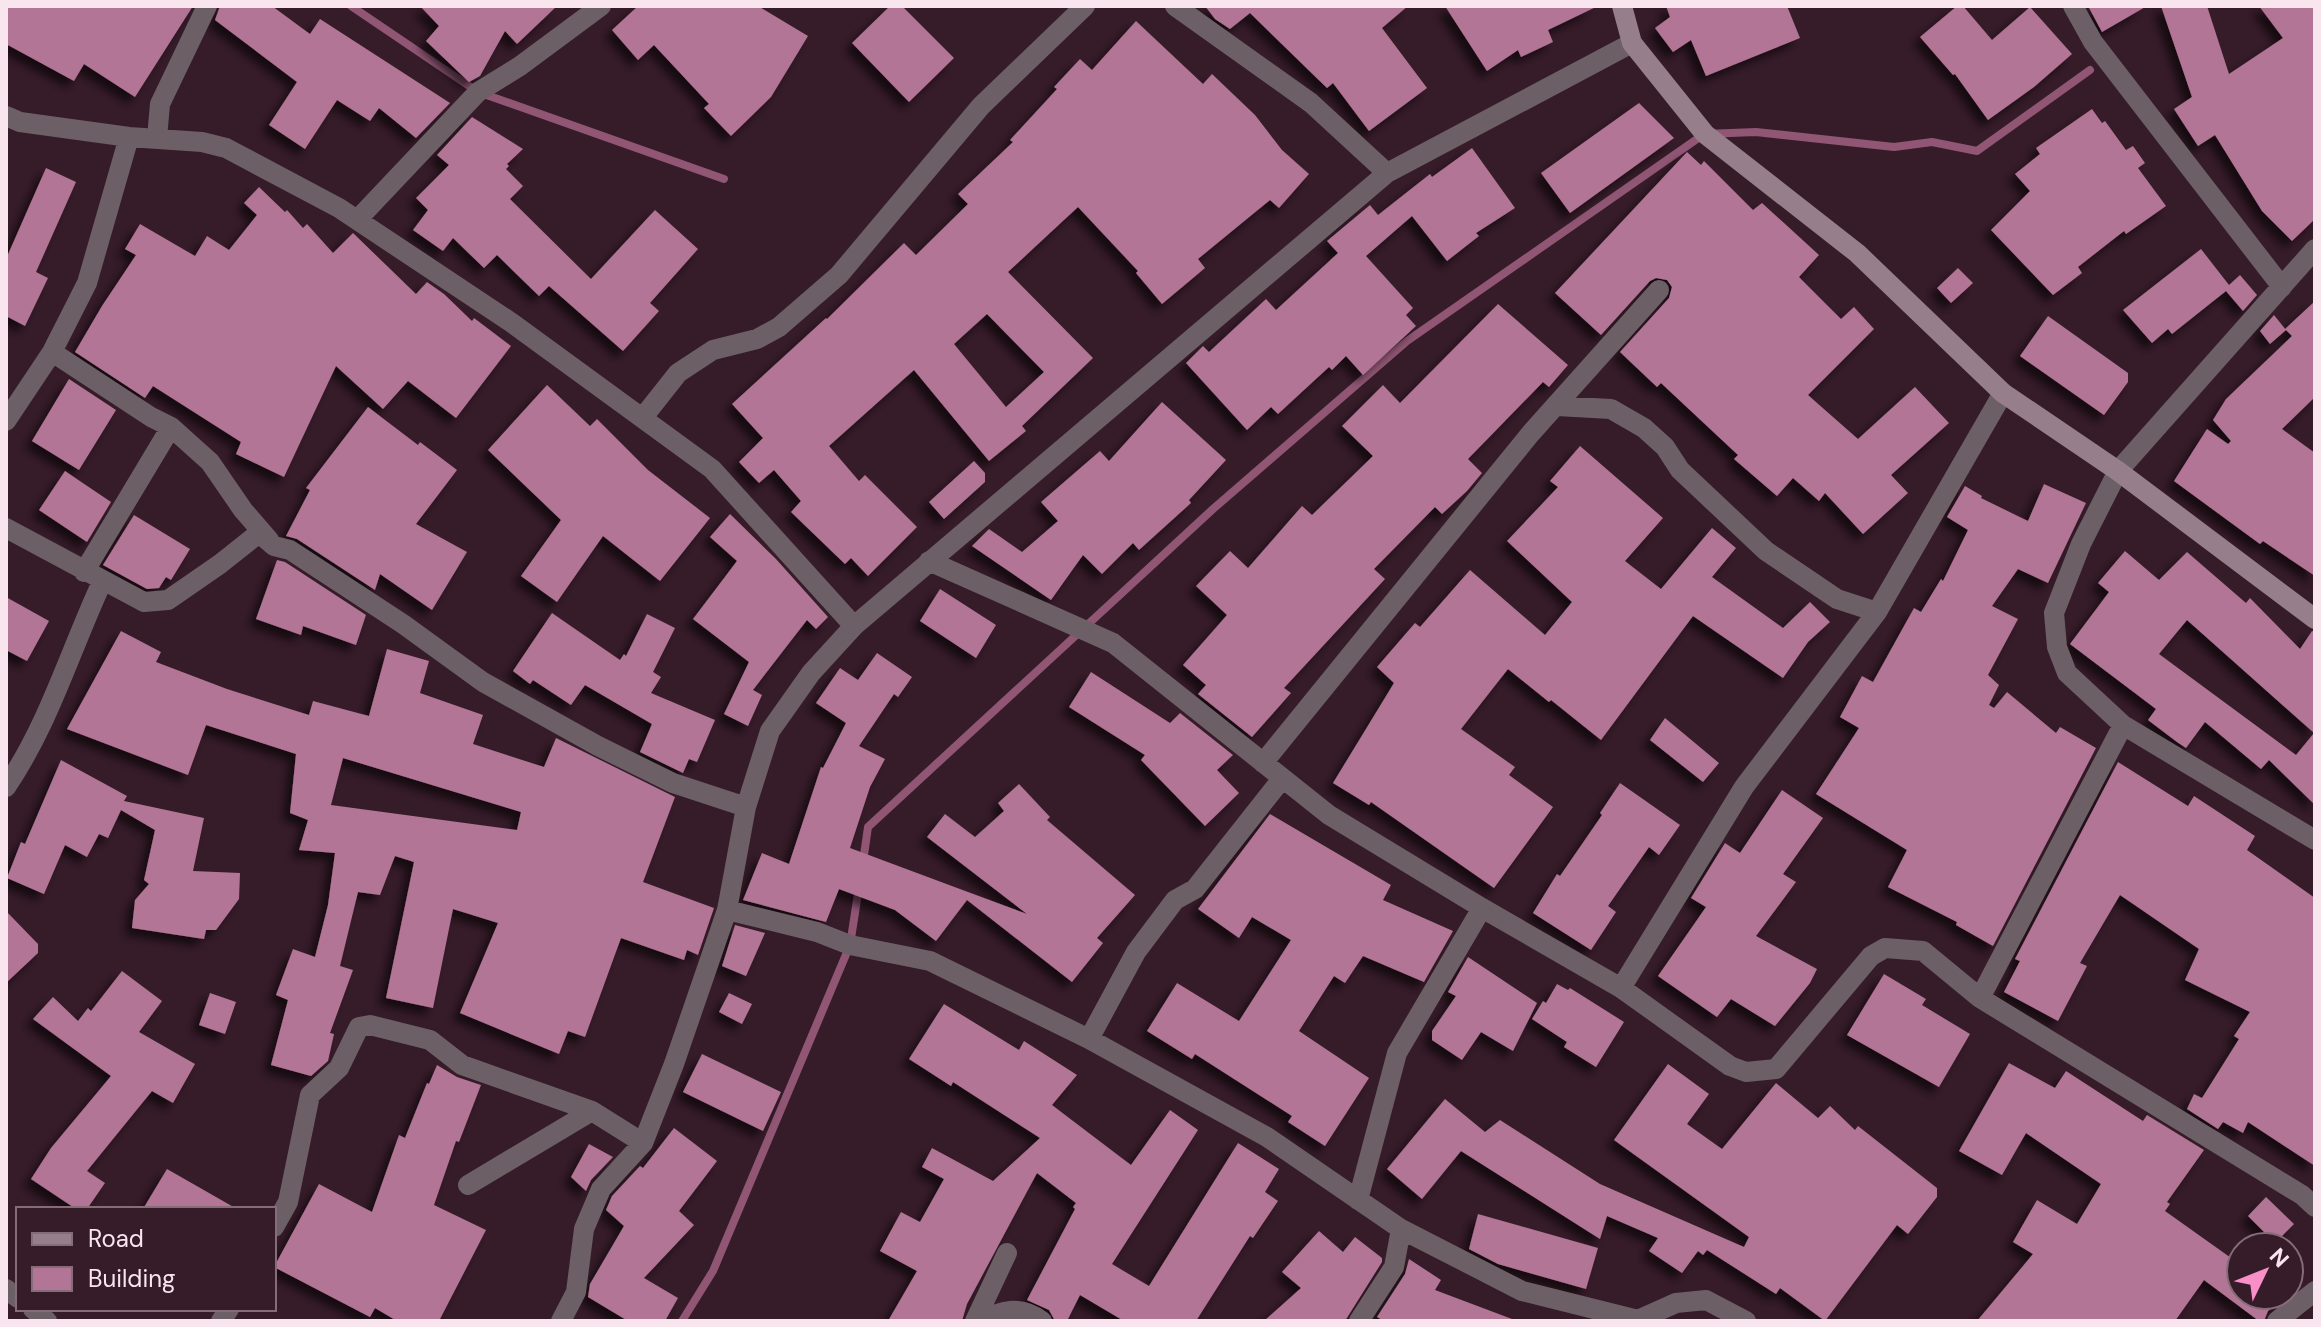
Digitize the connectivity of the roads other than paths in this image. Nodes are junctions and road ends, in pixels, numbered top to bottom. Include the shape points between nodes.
1 (207, 6) edge
2 (601, 6) edge
3 (1085, 6) edge
4 (1175, 6) edge
5 (1622, 6) edge
6 (2073, 6) edge
7 (1632, 43) junction
8 (6, 116) edge
9 (129, 137) junction
10 (157, 138) junction
11 (1387, 173) junction
12 (357, 220) junction
13 (2315, 249) edge
14 (2282, 287) junction
15 (1659, 290) dead end
16 (52, 352) junction
17 (2003, 393) junction
18 (1557, 406) junction
19 (644, 416) junction
20 (6, 421) edge
21 (171, 427) junction
22 (2118, 471) junction
23 (6, 528) edge
24 (274, 546) junction
25 (929, 561) junction
26 (93, 577) junction
27 (1877, 612) junction
28 (2315, 619) edge
29 (854, 626) junction
30 (2123, 725) junction
31 (1263, 763) junction
32 (1281, 780) junction
33 (6, 787) edge
34 (746, 807) junction
35 (2315, 840) edge
36 (1482, 908) junction
37 (727, 910) junction
38 (1621, 988) junction
39 (1980, 998) junction
40 (1089, 1039) junction
41 (592, 1111) junction
42 (643, 1143) junction
43 (468, 1185) dead end
44 (1358, 1200) junction
45 (2315, 1207) edge
46 (276, 1223) edge
47 (1401, 1229) junction
48 (1007, 1253) dead end
49 (2315, 1291) edge
50 (1638, 1320) edge
51 (561, 1321) edge
52 (977, 1321) edge
53 (1042, 1321) edge
54 (1359, 1321) edge
55 (1746, 1321) edge
56 (2277, 1321) edge

1 - 10 street via 160,104
2 - 12 street via 482,89
3 - 19 street via 981,106 839,275 779,327 757,339 713,350 678,373
4 - 11 street via 1311,103
5 - 7 street
6 - 14 street via 2093,42
7 - 11 street
7 - 17 street via 1705,134 1857,253
8 - 9 street
9 - 10 street
9 - 16 street via 87,283
10 - 12 street via 226,148
11 - 25 street
12 - 19 street
13 - 14 street
14 - 22 street
15 - 18 street
16 - 20 street
16 - 21 street
17 - 22 street
17 - 27 street
18 - 27 street via 1611,409 1644,428 1680,470 1766,551 1837,599
18 - 31 street
19 - 29 street via 712,469
21 - 24 street via 210,462
21 - 26 street
22 - 28 street
22 - 30 street via 2054,613 2057,647 2067,673
23 - 26 street
24 - 26 street via 259,533 168,600 144,602
24 - 34 street via 326,572 483,682 598,746 673,783
25 - 29 street
25 - 31 street via 1113,643
26 - 33 street via 41,729
27 - 38 street via 1744,787
29 - 34 street via 811,673 770,731
30 - 35 street
30 - 39 street
31 - 32 street
32 - 36 street
32 - 40 street via 1224,856 1195,889 1175,900 1136,952
34 - 37 street
36 - 38 street
36 - 44 street via 1397,1053
37 - 40 street via 930,961
37 - 42 street
38 - 39 street via 1746,1072 1776,1069 1871,956 1885,948 1923,951
39 - 45 street
40 - 44 street via 1267,1137
41 - 42 street
41 - 43 street
41 - 46 street via 462,1065 430,1040 359,1027 339,1068 310,1095 288,1202
42 - 51 street via 601,1189 584,1229 576,1292
44 - 47 street
47 - 50 street via 1522,1291
47 - 54 street via 1394,1267
48 - 52 street
49 - 56 street
50 - 55 street via 1676,1303 1706,1300
52 - 53 street via 1005,1309 1018,1309

